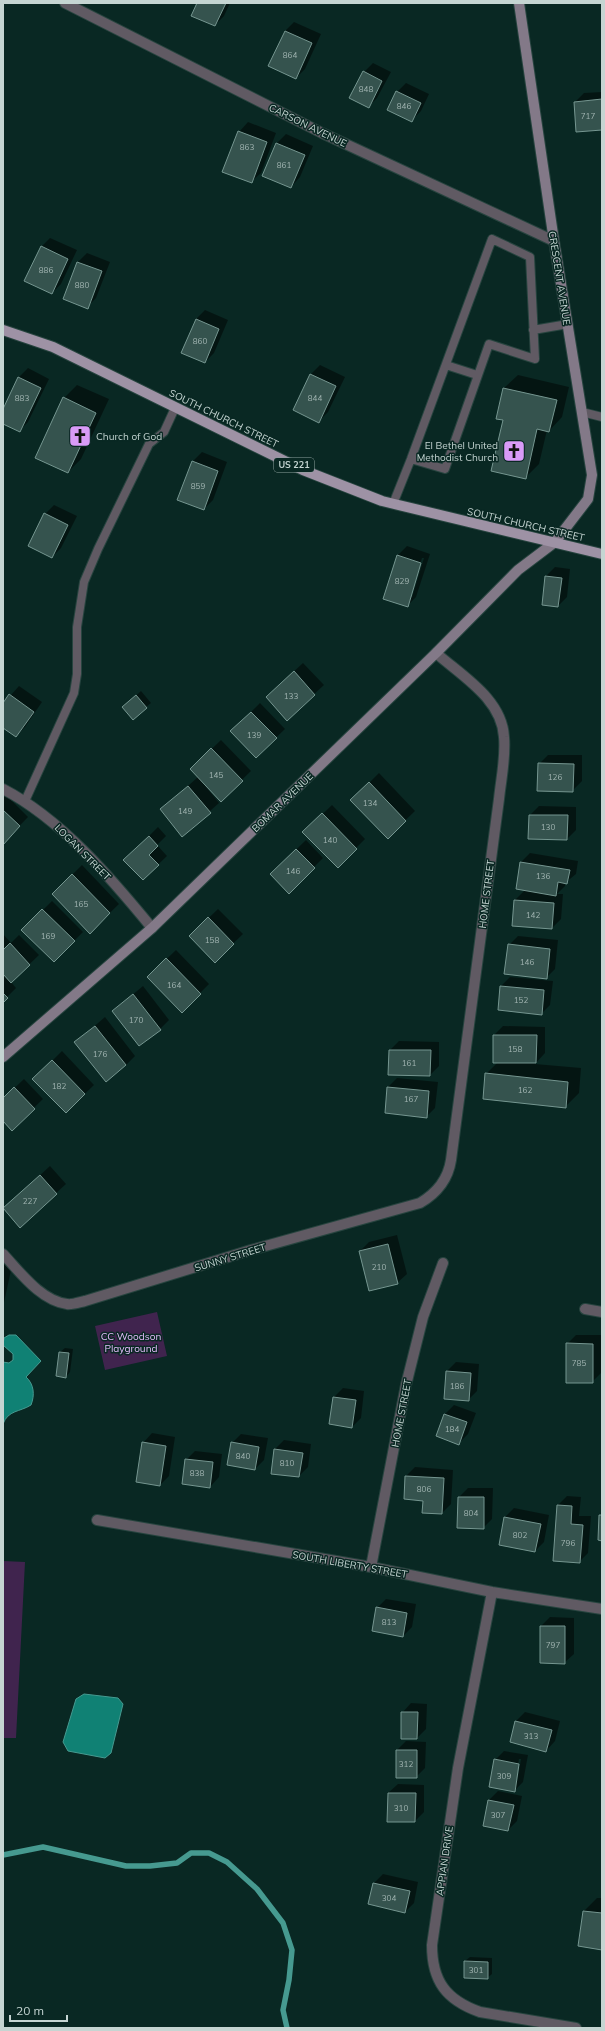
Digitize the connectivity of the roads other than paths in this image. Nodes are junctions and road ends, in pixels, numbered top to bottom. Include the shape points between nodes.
1 (65, 3) edge
2 (519, 3) edge
3 (554, 241) junction
4 (568, 324) junction
5 (3, 330) edge
6 (533, 330) junction
7 (446, 365) junction
8 (478, 376) junction
9 (175, 408) junction
10 (582, 412) junction
11 (602, 417) edge
12 (411, 460) junction
13 (393, 504) junction
14 (555, 542) junction
15 (602, 554) edge
16 (436, 653) junction
17 (3, 789) edge
18 (25, 801) junction
19 (152, 928) junction
20 (3, 1057) edge
21 (451, 1160) joint
22 (3, 1254) edge
23 (443, 1263) dead end
24 (585, 1309) dead end
25 (602, 1312) edge
26 (97, 1520) dead end
27 (371, 1567) junction
28 (492, 1592) junction
29 (602, 1609) edge
30 (576, 2028) edge

1 - 3 street, CARSON AVENUE via 322,133
2 - 3 street, CRESCENT AVENUE
3 - 4 street, CRESCENT AVENUE
4 - 6 lane
4 - 10 street, CRESCENT AVENUE
5 - 9 main road, SOUTH CHURCH STREET / US 221 via 53,347
6 - 7 lane via 530,257 492,239
6 - 8 lane via 535,359 488,344
7 - 8 lane
7 - 12 lane
8 - 12 lane via 445,469
9 - 13 main road, SOUTH CHURCH STREET / US 221 via 303,470
9 - 18 lane via 164,432 148,444 84,582 77,627 77,674 74,693
10 - 11 lane
10 - 14 street, CRESCENT AVENUE via 592,476 588,499
12 - 13 lane
13 - 14 main road, SOUTH CHURCH STREET / US 221
14 - 15 main road, SOUTH CHURCH STREET / US 221
14 - 16 street, BOMAR AVENUE via 518,570
16 - 19 street, BOMAR AVENUE
16 - 21 street, HOME STREET via 489,700 500,718 505,739
17 - 18 street, LOGAN STREET
18 - 19 street, LOGAN STREET via 75,843
19 - 20 street, BOMAR AVENUE
21 - 22 street, SUNNY STREET via 443,1184 432,1196 420,1203 251,1250 85,1301 68,1304 53,1300 40,1292
23 - 27 street, HOME STREET via 423,1317 406,1385
24 - 25 street
26 - 27 street, SOUTH LIBERTY STREET
27 - 28 street, SOUTH LIBERTY STREET
28 - 29 street, SOUTH LIBERTY STREET
28 - 30 street, APPIAN DRIVE via 458,1768 432,1945 432,1960 435,1975 443,1988 453,1999 466,2007 480,2012

